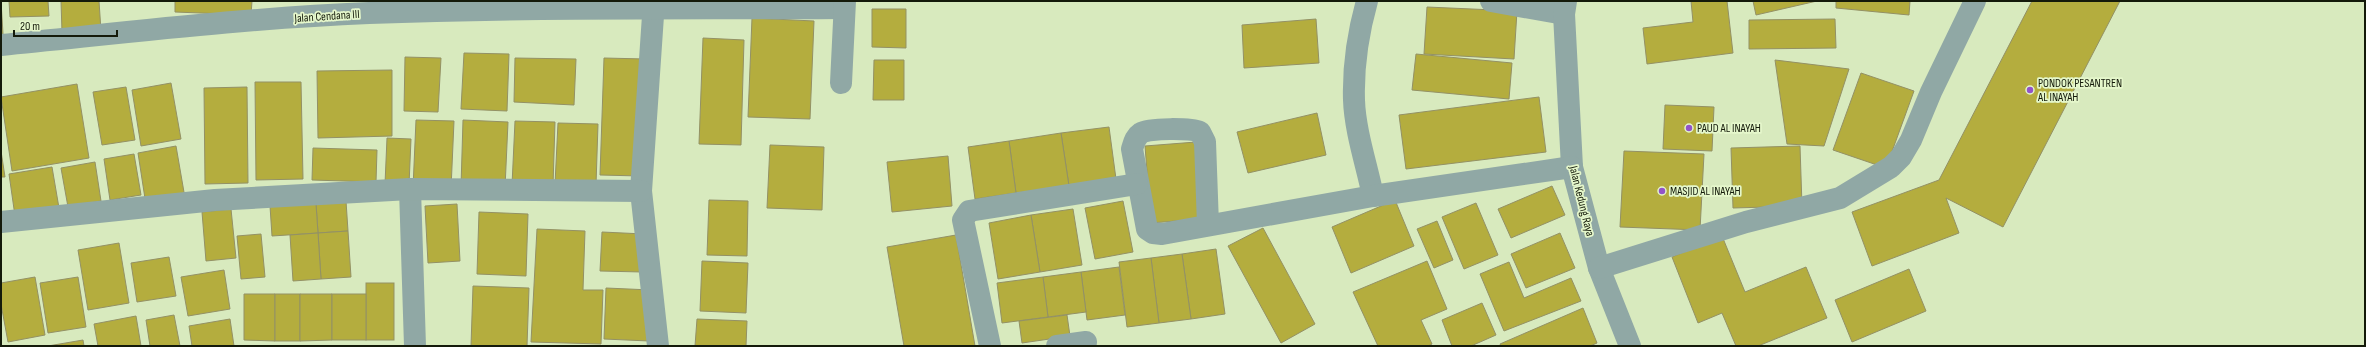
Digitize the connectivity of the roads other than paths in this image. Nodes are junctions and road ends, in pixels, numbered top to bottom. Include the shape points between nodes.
1 (1367, 1) edge
2 (1491, 1) edge
3 (1975, 1) edge
4 (654, 5) edge
5 (844, 5) edge
6 (1565, 7) edge
7 (1, 45) edge
8 (841, 83) dead end
9 (1572, 167) junction
10 (1137, 184) junction
11 (410, 189) junction
12 (641, 192) junction
13 (1373, 196) junction
14 (1, 222) edge
15 (1208, 224) junction
16 (1599, 268) junction
17 (1086, 342) dead end
18 (415, 346) edge
19 (658, 346) edge
20 (990, 346) edge
21 (1057, 346) edge
22 (1630, 346) edge

1 - 13 street via 1356,61 1354,102
2 - 6 street
3 - 16 street via 1911,140 1901,157 1891,167 1840,198 1746,222
4 - 5 street, Jalan Cendana III
4 - 7 street, Jalan Cendana III via 368,13 170,28
4 - 12 street
5 - 8 street
6 - 9 street, Jalan Kedung Raya
9 - 13 street
9 - 16 street, Jalan Kedung Raya
10 - 15 street via 1147,229 1153,233 1162,234
10 - 15 street via 1132,149 1135,139 1142,132 1192,129 1200,132 1204,142
10 - 20 street via 969,212 965,215 963,220
11 - 12 street
11 - 14 street via 215,200
11 - 18 street
12 - 19 street
13 - 15 street
16 - 22 street, Jalan Kedung Raya
17 - 21 street

